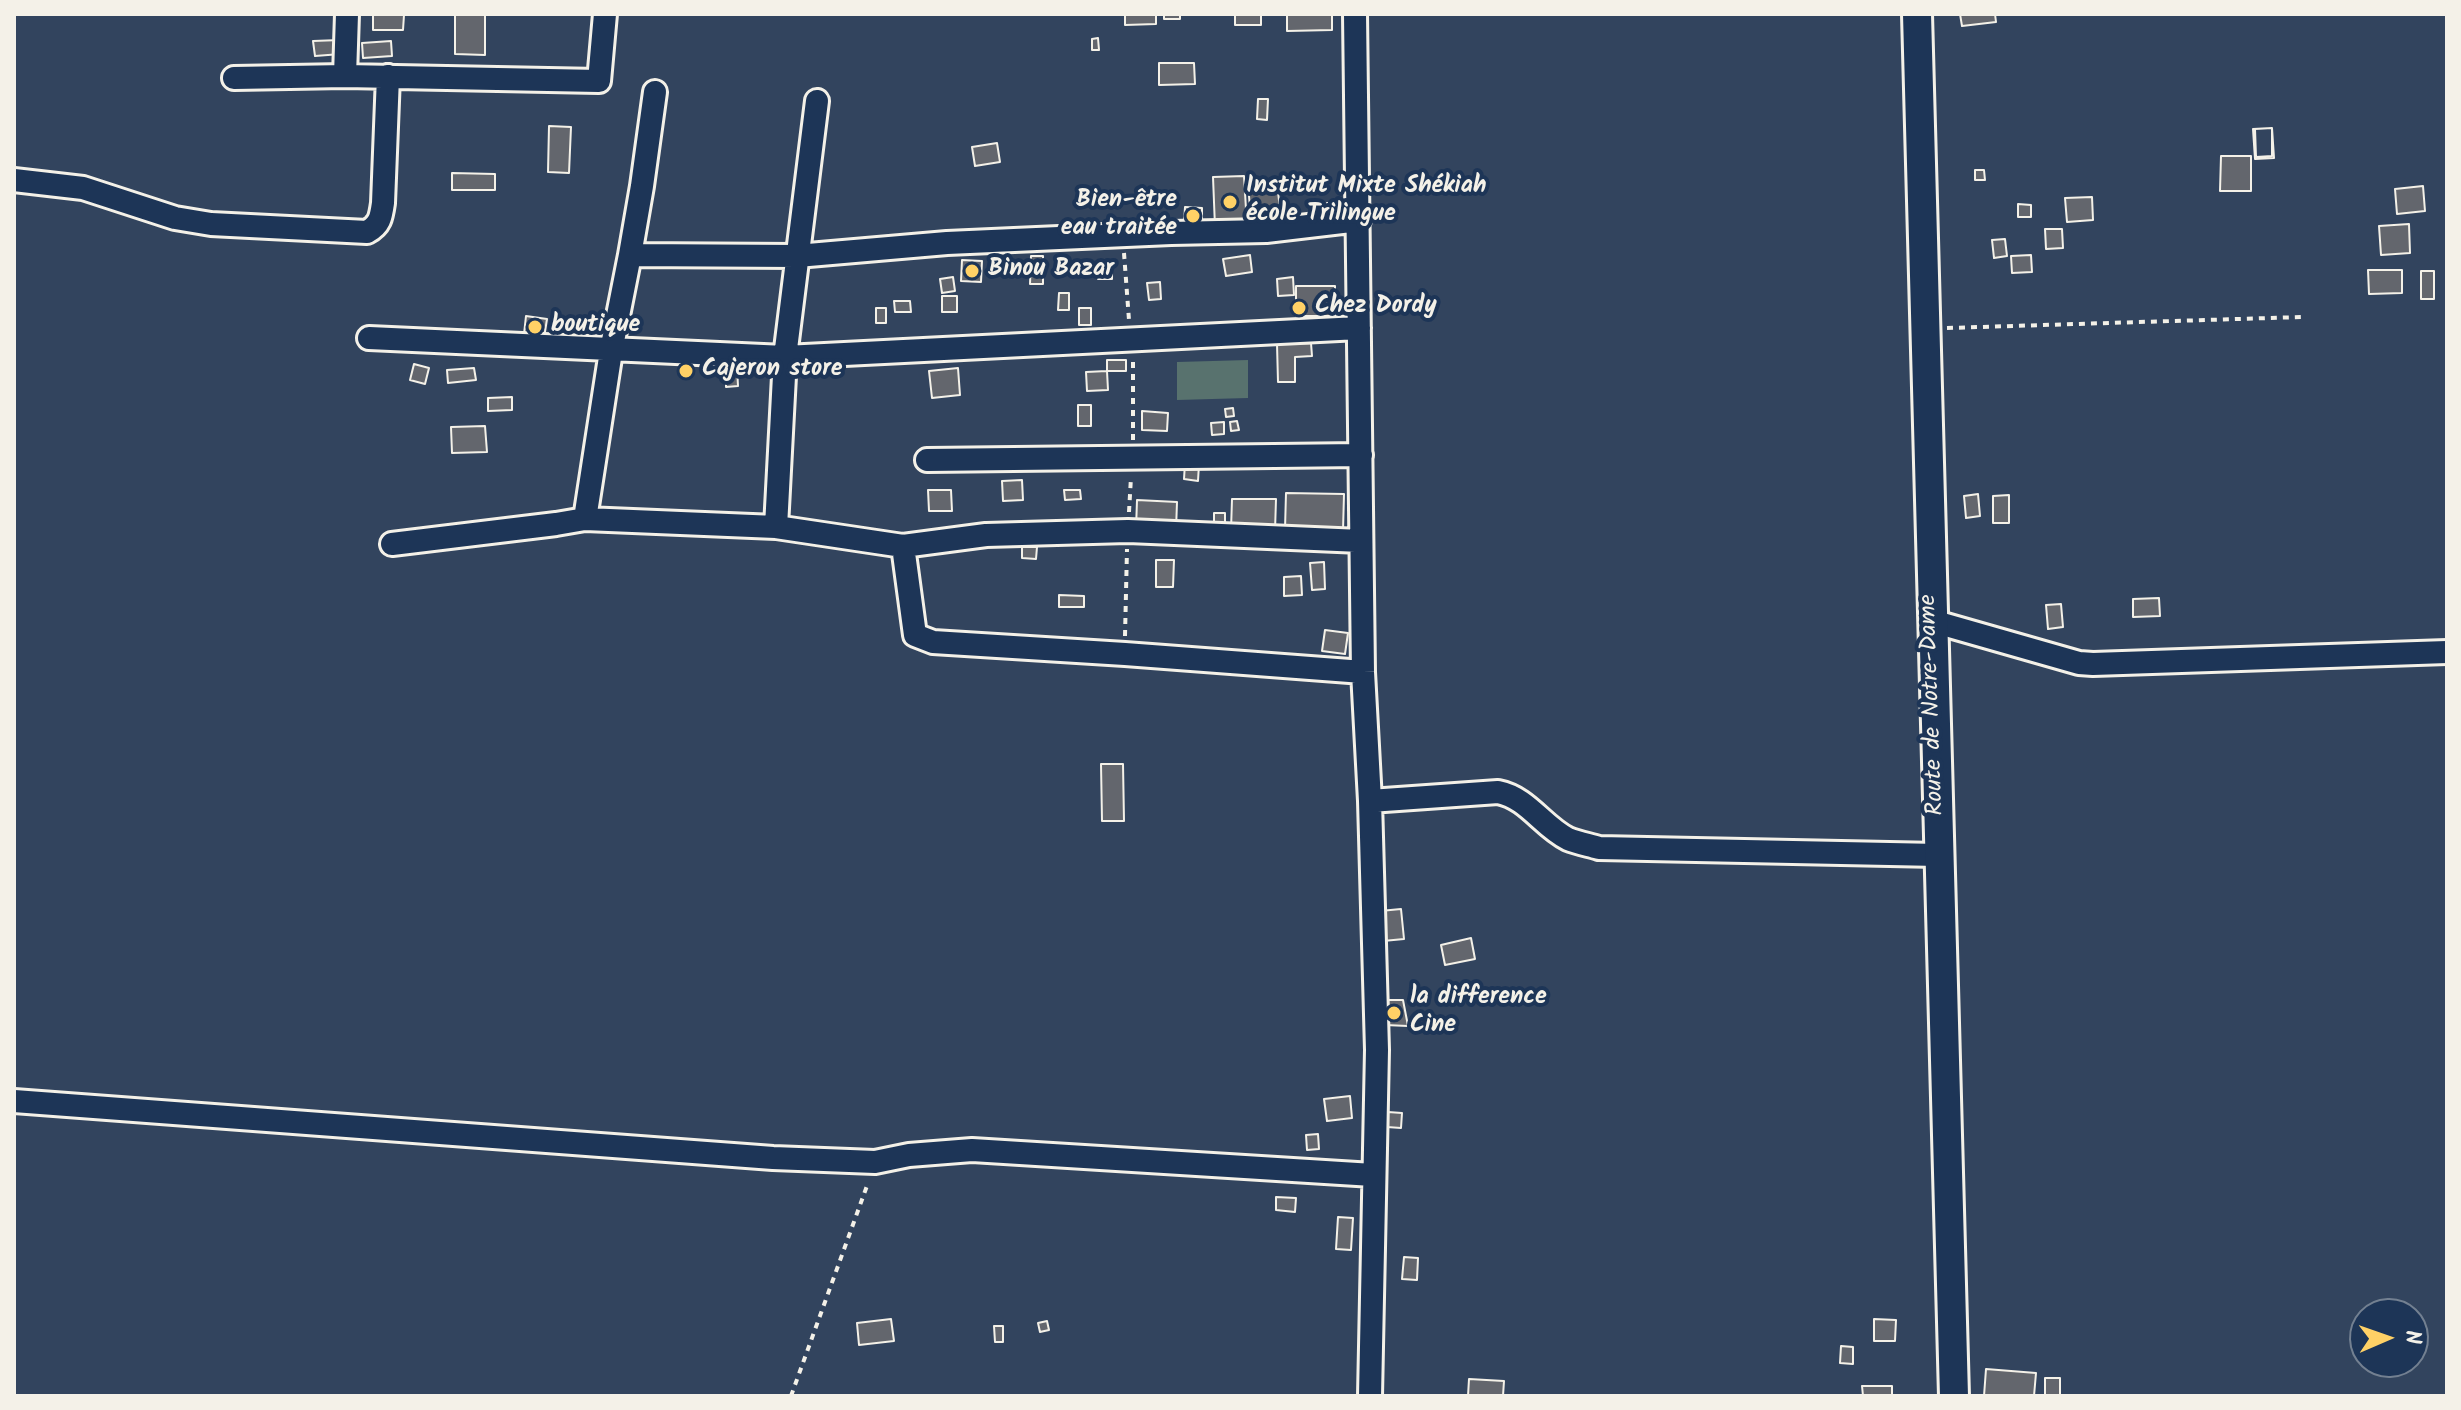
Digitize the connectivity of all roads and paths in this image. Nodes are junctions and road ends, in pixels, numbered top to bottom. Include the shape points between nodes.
1 (347, 14) edge
2 (605, 14) edge
3 (1355, 14) edge
4 (1917, 14) edge
5 (345, 76) junction
6 (388, 76) junction
7 (234, 78) dead end
8 (655, 92) dead end
9 (817, 101) dead end
10 (14, 180) edge
11 (1359, 220) junction
12 (630, 255) junction
13 (797, 256) junction
14 (2302, 317) dead end
15 (1359, 328) junction
16 (1925, 329) junction
17 (369, 338) dead end
18 (611, 351) junction
19 (785, 357) junction
20 (1361, 455) junction
21 (927, 460) dead end
22 (585, 519) junction
23 (776, 527) junction
24 (1361, 541) junction
25 (392, 544) dead end
26 (903, 546) junction
27 (1932, 621) junction
28 (2447, 652) edge
29 (1363, 672) junction
30 (1370, 801) junction
31 (1938, 855) junction
32 (14, 1101) edge
33 (875, 1162) junction
34 (1373, 1175) junction
35 (791, 1396) edge
36 (1370, 1396) edge
37 (1954, 1396) edge

1 - 5 street
2 - 6 street via 599,81
3 - 11 street
4 - 16 street, Route de Notre-Dame
5 - 6 street
5 - 7 street
6 - 10 street via 381,218 367,232 211,224 83,188
8 - 12 street
9 - 13 street
11 - 13 street via 1266,231 947,243
11 - 15 street
12 - 13 street
12 - 18 street
13 - 19 street
14 - 16 path
15 - 19 street
15 - 20 street
16 - 27 street, Route de Notre-Dame
17 - 18 street
18 - 19 street
18 - 22 street
19 - 23 street
20 - 21 street
20 - 24 street
22 - 23 street
22 - 25 street
23 - 26 street
24 - 26 street via 1128,531 986,535
24 - 29 street
26 - 29 street via 915,635 933,642
27 - 28 street via 2093,664
27 - 31 street, Route de Notre-Dame
29 - 30 street
30 - 31 street via 1498,792 1523,802 1566,838 1599,848
30 - 34 street via 1377,1050
31 - 37 street, Route de Notre-Dame
32 - 33 street
33 - 34 street via 972,1150
33 - 35 path
34 - 36 street

